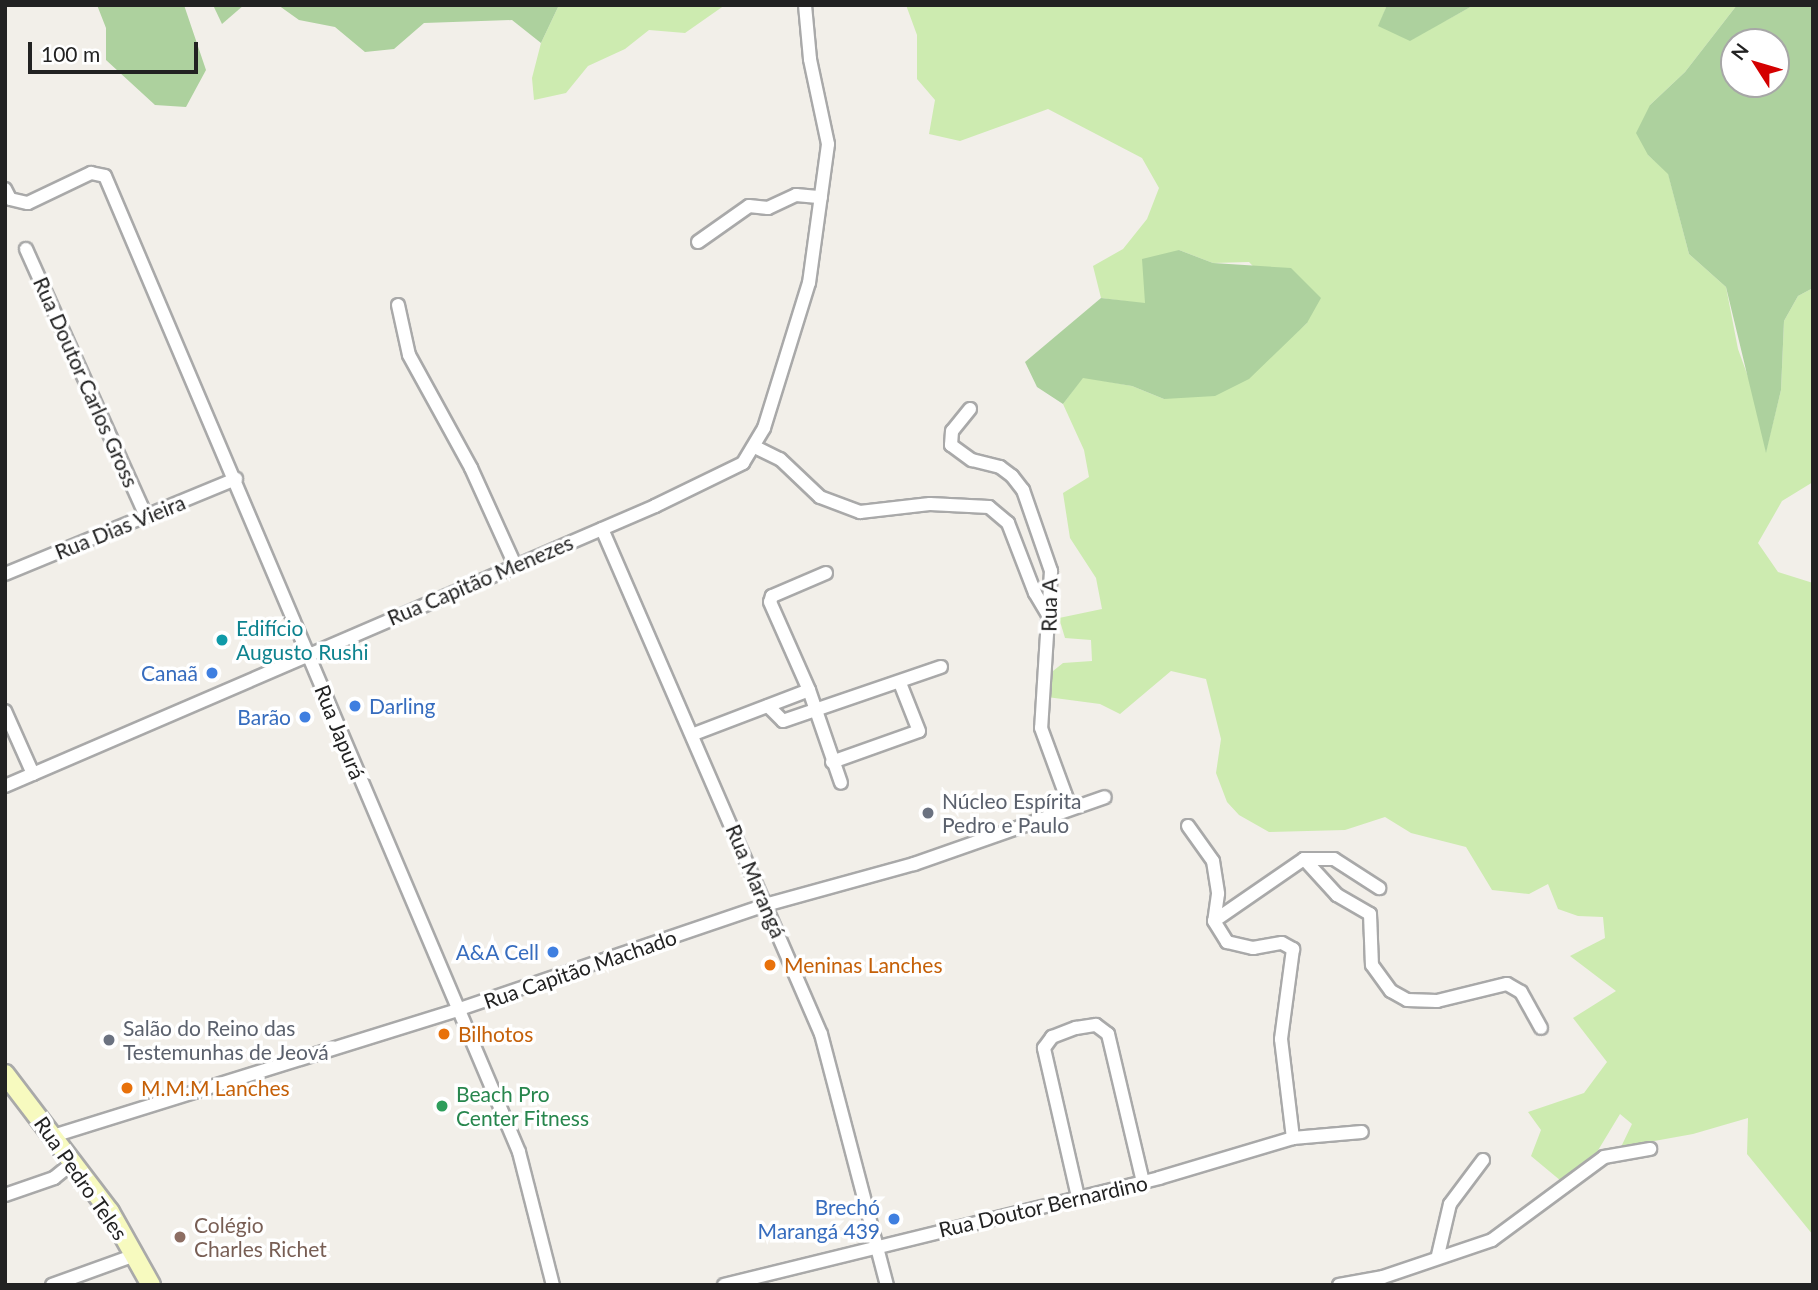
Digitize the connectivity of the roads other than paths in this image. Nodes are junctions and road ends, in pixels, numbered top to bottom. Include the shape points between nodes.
1 (805, 5) edge
2 (5, 189) edge
3 (821, 197) junction
4 (698, 242) dead end
5 (26, 249) dead end
6 (398, 305) dead end
7 (970, 409) dead end
8 (755, 447) junction
9 (236, 479) junction
10 (146, 516) junction
11 (602, 529) junction
12 (514, 563) junction
13 (826, 573) dead end
14 (5, 574) edge
15 (1048, 615) junction
16 (309, 654) junction
17 (941, 667) dead end
18 (900, 683) junction
19 (809, 690) junction
20 (768, 706) junction
21 (5, 710) edge
22 (816, 710) junction
23 (694, 734) junction
24 (832, 762) junction
25 (33, 774) junction
26 (841, 783) dead end
27 (5, 786) edge
28 (1105, 797) dead end
29 (1070, 807) junction
30 (1188, 826) dead end
31 (1304, 859) junction
32 (1379, 888) dead end
33 (765, 905) junction
34 (1214, 921) junction
35 (457, 1010) junction
36 (1541, 1028) dead end
37 (5, 1074) edge
38 (1362, 1132) dead end
39 (53, 1136) junction
40 (1293, 1138) junction
41 (1650, 1149) dead end
42 (1483, 1160) dead end
43 (74, 1162) junction
44 (1143, 1182) junction
45 (5, 1195) edge
46 (1079, 1197) junction
47 (878, 1245) junction
48 (135, 1255) junction
49 (1437, 1255) junction
50 (52, 1285) edge
51 (151, 1285) edge
52 (553, 1285) edge
53 (724, 1285) edge
54 (887, 1285) edge
55 (1339, 1285) edge

1 - 3 street via 810,59 828,144
2 - 9 street, Rua Japurá via 10,199 28,203 91,173 105,176
3 - 4 street via 796,194 768,208 749,206
3 - 8 street via 809,283
5 - 10 street, Rua Doutor Carlos Gross
6 - 12 street via 409,355 471,468
7 - 15 street, Rua A via 951,431 951,445 972,460 1000,467 1023,490 1051,571
8 - 11 street, Rua Capitão Menezes via 743,463
8 - 15 street via 780,458 820,497 860,512 930,504 989,507 1008,523
9 - 10 street, Rua Dias Vieira
9 - 16 street, Rua Japurá
10 - 14 street, Rua Dias Vieira
11 - 12 street, Rua Capitão Menezes
11 - 23 street, Rua Marangá
12 - 16 street, Rua Capitão Menezes
13 - 19 street via 770,598
15 - 29 street, Rua A via 1041,728
16 - 25 street, Rua Capitão Menezes
16 - 35 street, Rua Japurá
17 - 18 street
18 - 22 street
18 - 24 street via 919,731
19 - 20 street
19 - 22 street
20 - 22 street via 783,721
20 - 23 street
21 - 25 street
22 - 24 street
23 - 33 street, Rua Marangá
24 - 26 street
25 - 27 street, Rua Capitão Menezes
28 - 29 street, Rua Capitão Machado
29 - 33 street, Rua Capitão Machado via 914,864
30 - 34 street via 1213,861 1218,894
31 - 32 street via 1334,859
31 - 34 street
31 - 36 street via 1337,895 1370,914 1372,965 1391,991 1407,1000 1437,1001 1507,984 1521,992
33 - 35 street, Rua Capitão Machado
33 - 47 street, Rua Marangá via 821,1034
34 - 40 street via 1233,946 1282,943 1293,949 1281,1039
35 - 39 street, Rua Capitão Machado
35 - 52 street, Rua Japurá via 519,1152
37 - 39 street, Rua Pedro Teles
38 - 40 street, Rua Doutor Bernardino
39 - 43 street, Rua Pedro Teles
40 - 44 street, Rua Doutor Bernardino
41 - 49 street via 1604,1157 1492,1240 1468,1251
42 - 49 street via 1450,1204
43 - 45 street via 54,1178
43 - 48 street, Rua Pedro Teles
44 - 46 street, Rua Doutor Bernardino
44 - 46 street via 1108,1034 1096,1025 1076,1028 1052,1037 1044,1048
46 - 47 street, Rua Doutor Bernardino
47 - 53 street, Rua Doutor Bernardino
47 - 54 street, Rua Marangá
48 - 50 street
48 - 51 street, Rua Pedro Teles
49 - 55 street via 1383,1277

